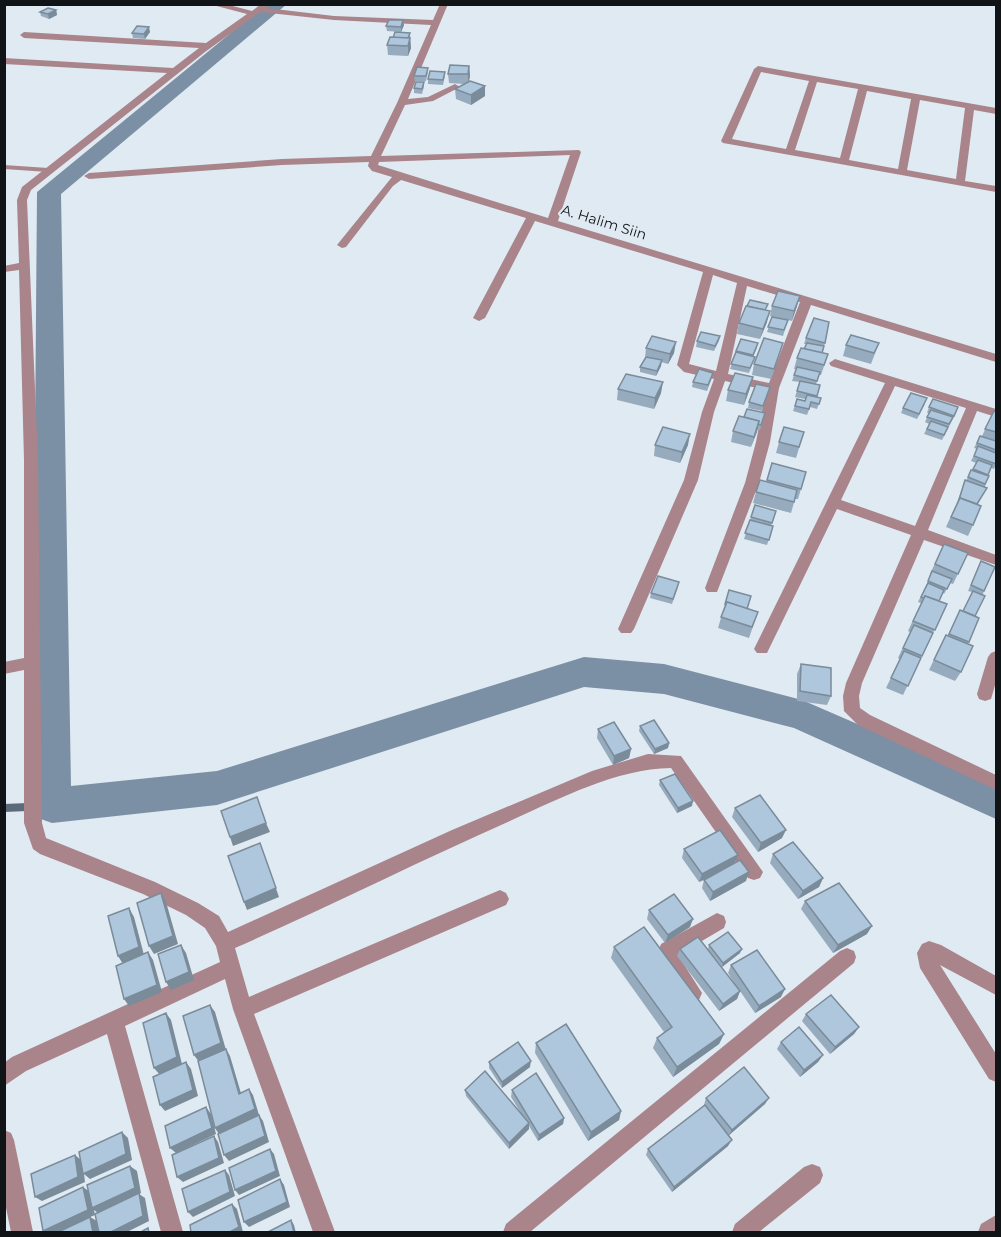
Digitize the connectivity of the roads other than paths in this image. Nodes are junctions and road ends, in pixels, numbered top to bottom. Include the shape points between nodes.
1 (213, 4) edge
2 (295, 4) edge
3 (444, 4) edge
4 (262, 10) edge
5 (281, 13) junction
6 (435, 23) junction
7 (24, 35) dead end
8 (207, 46) junction
9 (4, 61) edge
10 (175, 71) junction
11 (814, 79) junction
12 (455, 87) edge
13 (863, 88) junction
14 (916, 97) junction
15 (402, 104) junction
16 (970, 106) junction
17 (996, 111) edge
18 (789, 153) junction
19 (374, 159) junction
20 (844, 162) junction
21 (4, 167) edge
22 (48, 170) junction
23 (902, 172) junction
24 (90, 176) dead end
25 (394, 180) junction
26 (960, 183) junction
27 (996, 189) edge
28 (532, 216) junction
29 (552, 222) junction
30 (342, 245) dead end
31 (26, 266) junction
32 (4, 269) edge
33 (709, 271) junction
34 (743, 281) junction
35 (807, 300) junction
36 (479, 318) dead end
37 (996, 358) edge
38 (835, 363) dead end
39 (721, 376) junction
40 (892, 380) junction
41 (773, 388) junction
42 (973, 406) junction
43 (996, 413) edge
44 (833, 502) junction
45 (919, 532) junction
46 (996, 560) edge
47 (711, 588) dead end
48 (626, 629) dead end
49 (762, 649) dead end
50 (996, 657) edge
51 (33, 662) junction
52 (4, 668) edge
53 (985, 694) dead end
54 (996, 783) edge
55 (754, 872) dead end
56 (500, 899) dead end
57 (717, 922) dead end
58 (224, 943) junction
59 (847, 957) dead end
60 (231, 967) junction
61 (996, 986) edge
62 (700, 1005) edge
63 (243, 1009) junction
64 (114, 1022) junction
65 (719, 1034) edge
66 (731, 1053) junction
67 (996, 1072) edge
68 (4, 1076) edge
69 (4, 1140) edge
70 (812, 1175) dead end
71 (996, 1226) edge
72 (22, 1233) edge
73 (172, 1233) edge
74 (324, 1233) edge
75 (514, 1233) edge
76 (743, 1233) edge
77 (989, 1233) edge

1 - 4 street
2 - 5 street
3 - 6 street
4 - 5 street
4 - 8 street
5 - 6 street
6 - 15 street
7 - 8 street
8 - 10 street
9 - 10 street
10 - 22 street
11 - 13 street
11 - 18 street
11 - 18 street via 758,69 726,141
12 - 15 street via 430,99
13 - 14 street
13 - 20 street
14 - 16 street
14 - 23 street
15 - 19 street
16 - 17 street
16 - 26 street
18 - 20 street
19 - 24 street
19 - 25 street, A. Halim Siin via 373,166
19 - 29 street via 576,152
20 - 23 street
21 - 22 lane
22 - 31 street via 27,189 22,200
23 - 26 street
25 - 28 street, A. Halim Siin
25 - 30 street
26 - 27 street
28 - 29 street, A. Halim Siin
28 - 36 street
29 - 33 street, A. Halim Siin
31 - 32 street
31 - 51 street
33 - 34 street, A. Halim Siin
33 - 39 street via 682,365
34 - 35 street, A. Halim Siin
34 - 39 street
35 - 37 street, A. Halim Siin
35 - 41 street
38 - 40 street
39 - 41 street
39 - 48 street via 691,480
40 - 42 street
40 - 44 street
41 - 47 street via 752,483
42 - 43 street
42 - 45 street
44 - 45 street
44 - 49 street
45 - 46 street
45 - 54 street via 851,687 852,711
50 - 53 street
51 - 52 street
51 - 58 street via 33,823 39,843 192,909 212,922
55 - 58 street via 675,761 658,758 608,774 433,845
56 - 63 street
57 - 62 street via 668,950 668,956
58 - 60 street
59 - 66 street
60 - 63 street
60 - 64 street
61 - 67 street via 934,951 926,953 927,961
63 - 74 street
64 - 68 street via 19,1064
64 - 73 street
65 - 66 street
66 - 75 street
69 - 72 street
70 - 76 street
71 - 77 street

